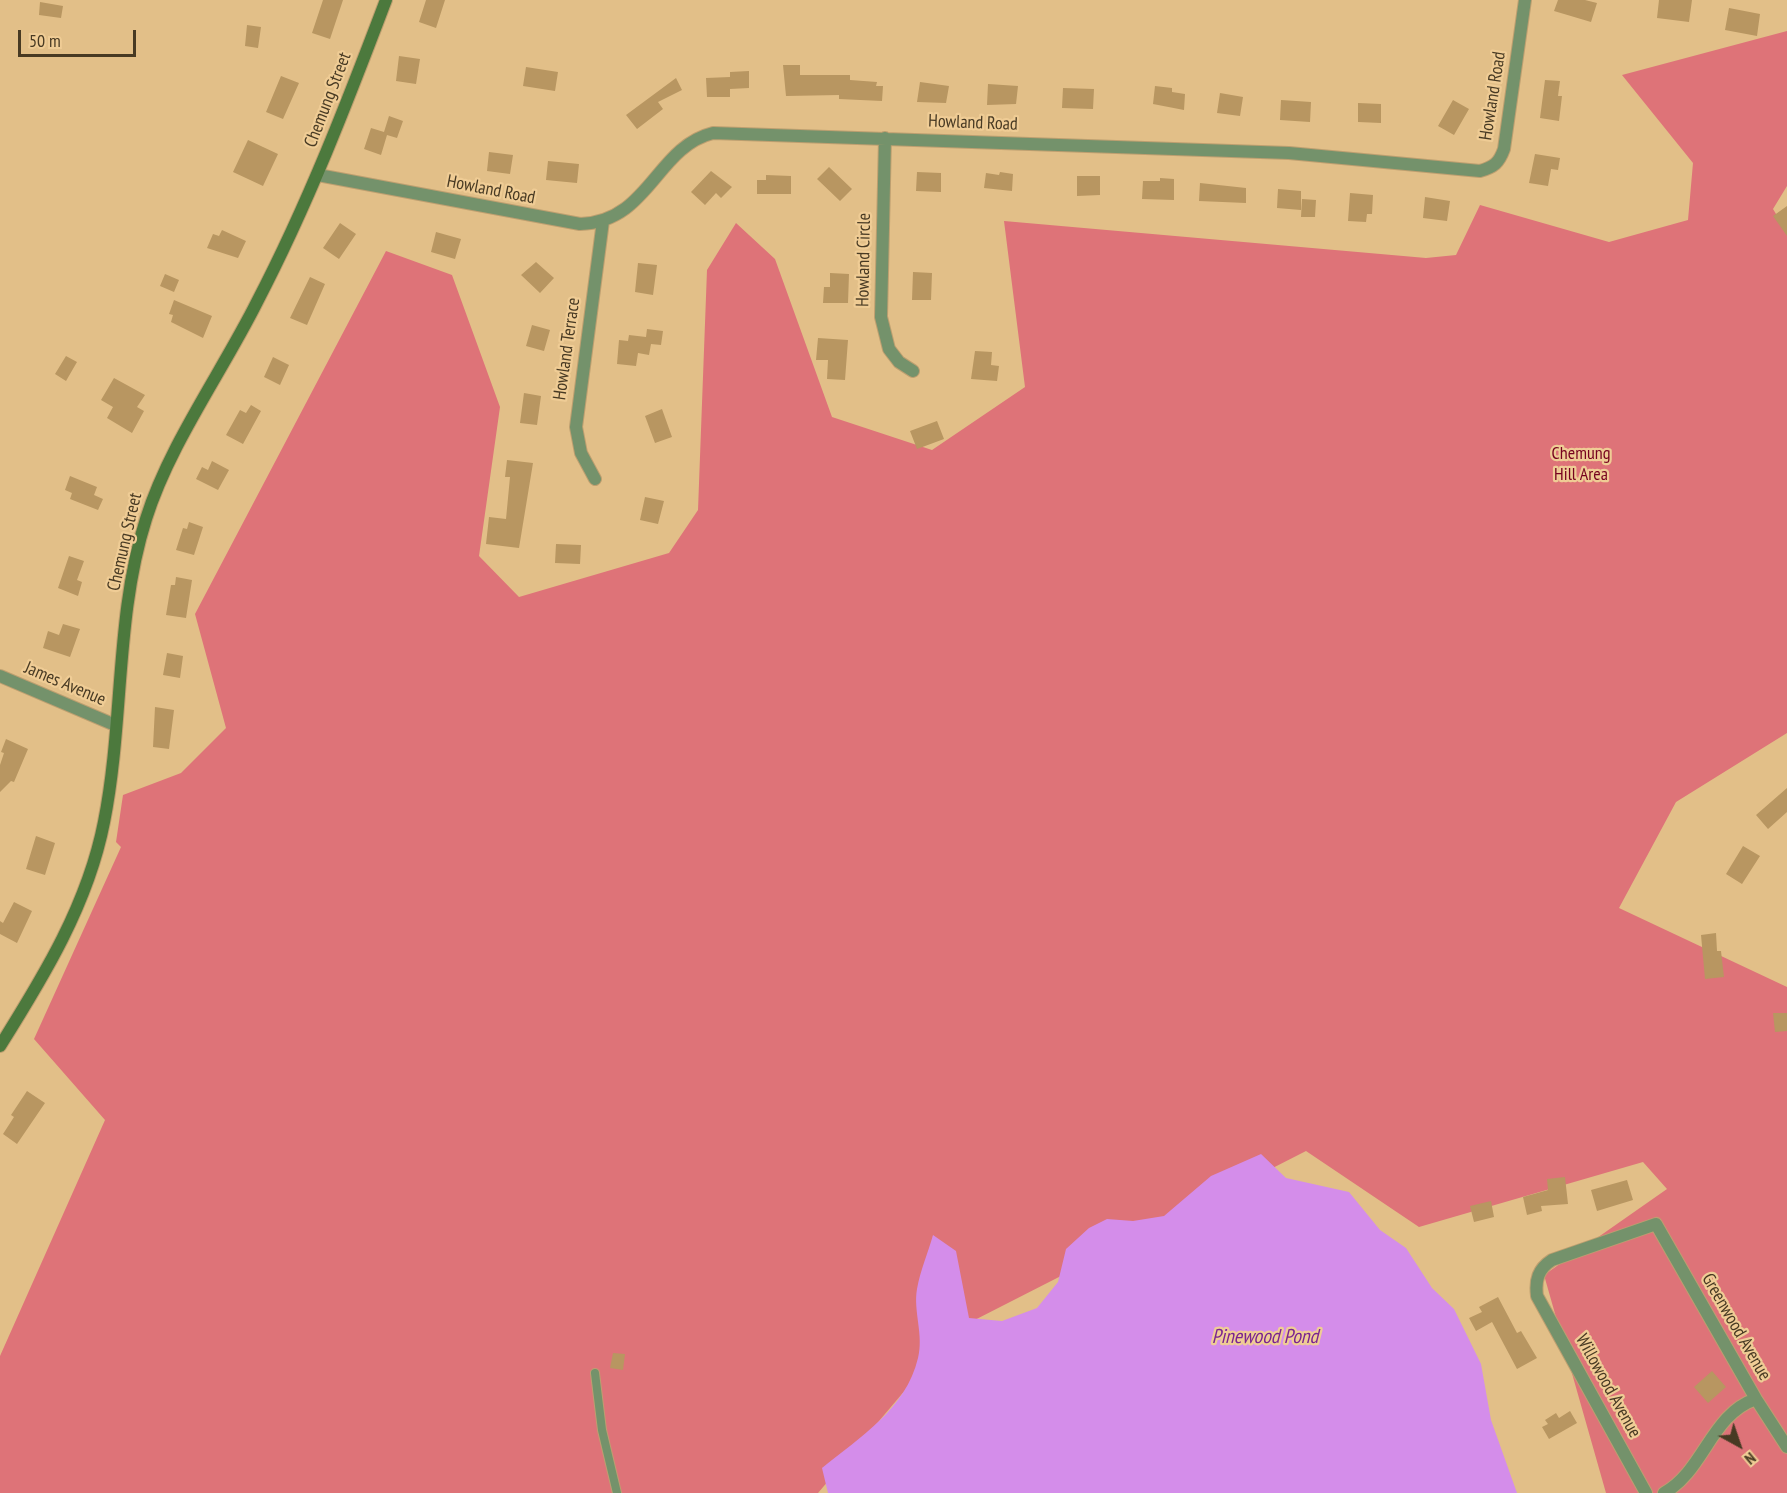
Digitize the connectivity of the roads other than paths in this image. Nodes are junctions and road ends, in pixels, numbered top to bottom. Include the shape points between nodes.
1 (386, 0) edge
2 (1525, 0) edge
3 (885, 138) junction
4 (318, 175) junction
5 (603, 221) junction
6 (913, 371) dead end
7 (595, 479) dead end
8 (0, 676) edge
9 (115, 725) junction
10 (0, 1047) edge
11 (1537, 1296) joint
12 (595, 1374) dead end
13 (1756, 1399) junction
14 (1787, 1447) edge
15 (617, 1493) edge
16 (1646, 1493) edge
17 (1664, 1493) edge

1 - 4 street, Chemung Street
2 - 3 street, Howland Road via 1504,149 1500,161 1480,171 1289,153
3 - 5 street, Howland Road via 727,132 702,136 681,149 640,198
3 - 6 street, Howland Circle via 881,317 889,349
4 - 5 street, Howland Road via 566,222
4 - 9 street, Chemung Street via 259,300 180,441 151,503 128,608
5 - 7 street, Howland Terrace via 576,427 581,453
8 - 9 street, James Avenue
9 - 10 street, Chemung Street via 105,820 84,890 58,950
11 - 13 street, Greenwood Avenue via 1537,1277 1552,1260 1656,1224
11 - 16 street, Willowood Avenue
12 - 15 lane via 602,1430
13 - 14 street, Greenwood Avenue
13 - 17 street via 1740,1404 1676,1486

